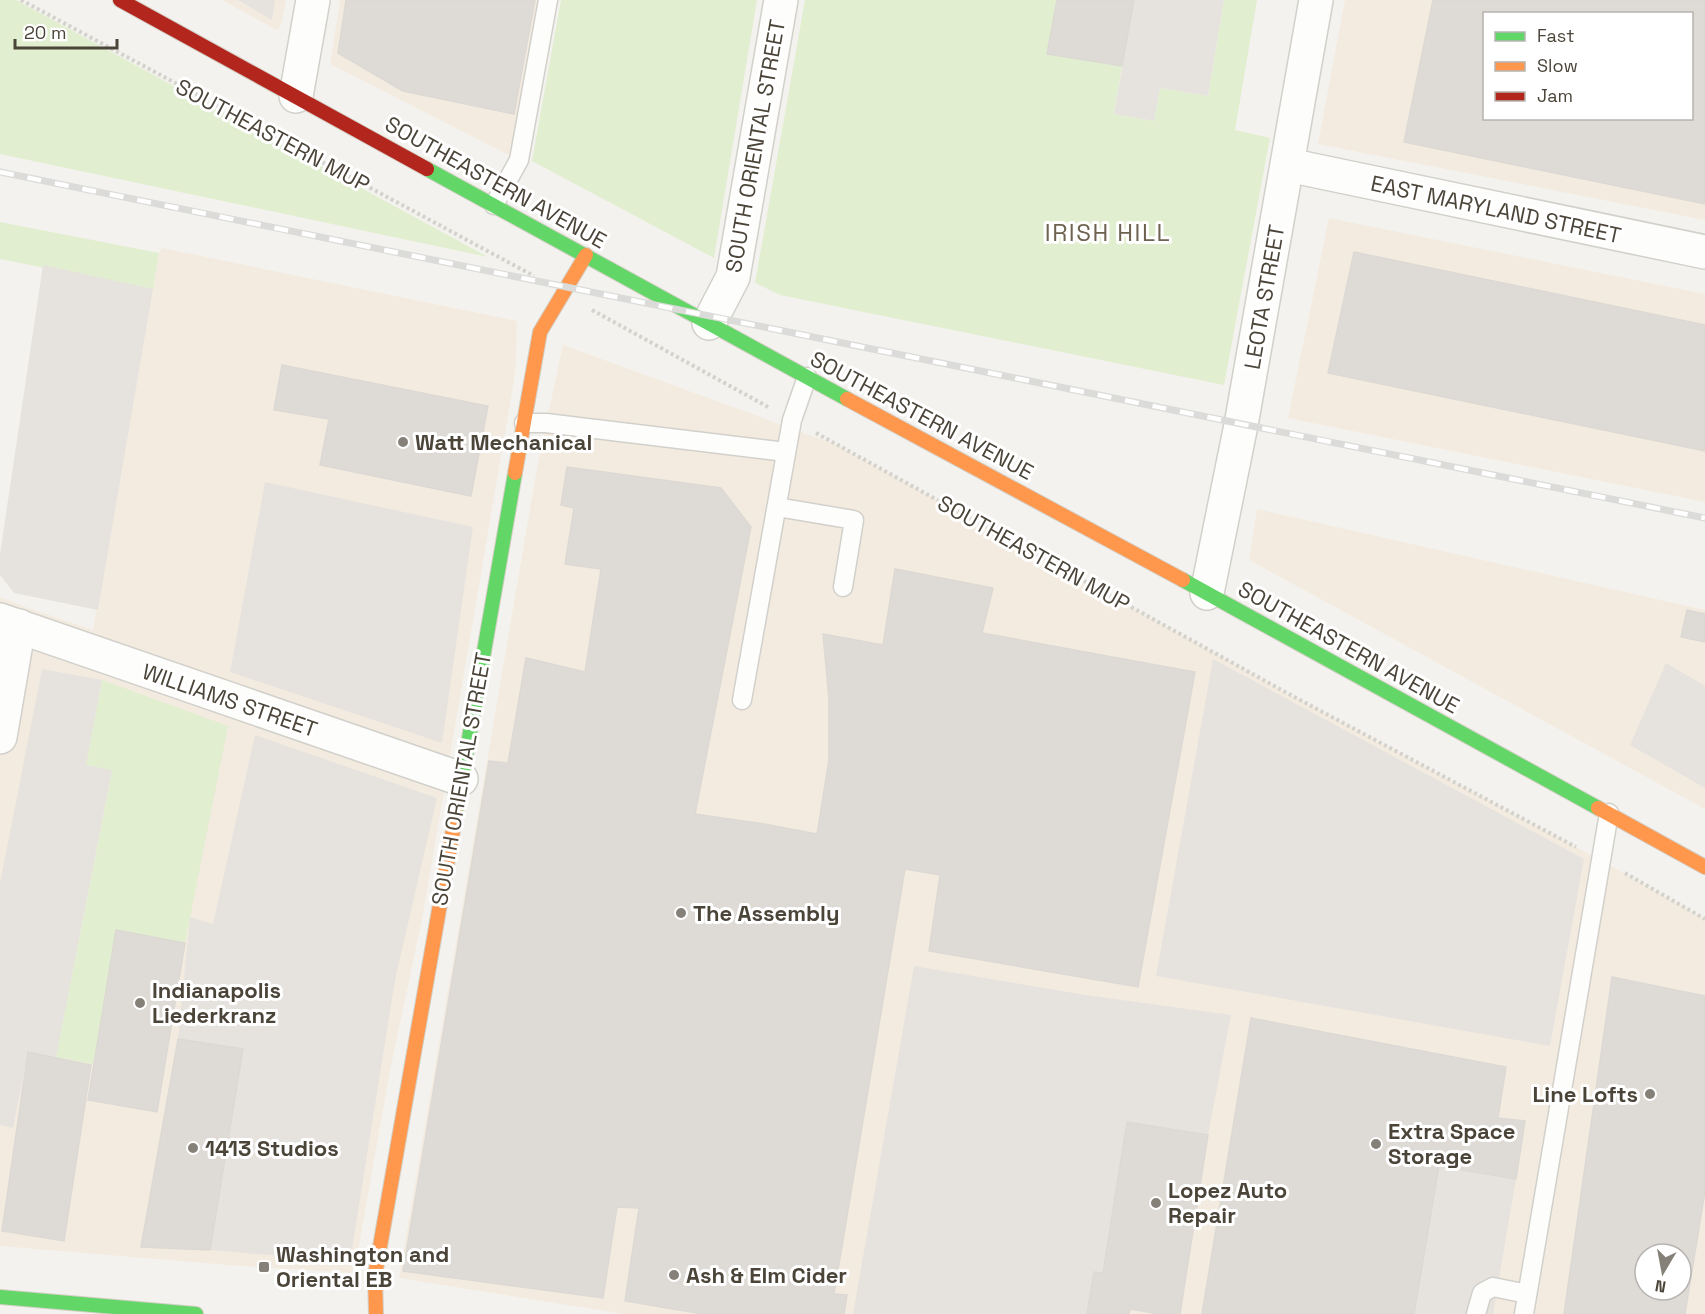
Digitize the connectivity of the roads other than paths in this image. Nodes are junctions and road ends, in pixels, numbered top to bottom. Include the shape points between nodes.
1 (120, 0) edge
2 (313, 0) edge
3 (548, 0) edge
4 (781, 0) edge
5 (1316, 0) edge
6 (296, 96) junction
7 (1288, 165) junction
8 (494, 205) junction
9 (1705, 252) edge
10 (586, 255) junction
11 (709, 323) junction
12 (807, 377) junction
13 (525, 423) junction
14 (786, 452) junction
15 (777, 507) junction
16 (843, 587) dead end
17 (1207, 593) junction
18 (9, 623) edge
19 (742, 700) dead end
20 (0, 737) edge
21 (461, 779) junction
22 (1609, 813) junction
23 (1705, 867) edge
24 (1527, 1294) junction
25 (0, 1297) edge
26 (196, 1314) edge
27 (376, 1314) edge
28 (1476, 1314) edge
29 (1524, 1314) edge

1 - 6 main road, SOUTHEASTERN AVENUE
2 - 6 street
3 - 8 lane via 519,160
4 - 11 street, SOUTH ORIENTAL STREET via 733,277
5 - 7 street, LEOTA STREET
6 - 8 main road, SOUTHEASTERN AVENUE
7 - 9 street, EAST MARYLAND STREET
7 - 17 street, LEOTA STREET
8 - 10 main road, SOUTHEASTERN AVENUE
10 - 11 main road, SOUTHEASTERN AVENUE
10 - 13 main road, SOUTH ORIENTAL STREET via 540,332
11 - 12 main road, SOUTHEASTERN AVENUE
12 - 14 lane
12 - 17 main road, SOUTHEASTERN AVENUE
13 - 14 lane
13 - 21 main road, SOUTH ORIENTAL STREET
14 - 15 lane
15 - 16 lane via 854,520
15 - 19 lane
17 - 22 main road, SOUTHEASTERN AVENUE
18 - 20 street
18 - 21 street, WILLIAMS STREET
21 - 27 main road, SOUTH ORIENTAL STREET via 375,1275
22 - 23 main road, SOUTHEASTERN AVENUE
22 - 24 lane via 1607,863
24 - 28 lane via 1493,1287 1482,1293
24 - 29 lane
25 - 26 main road

